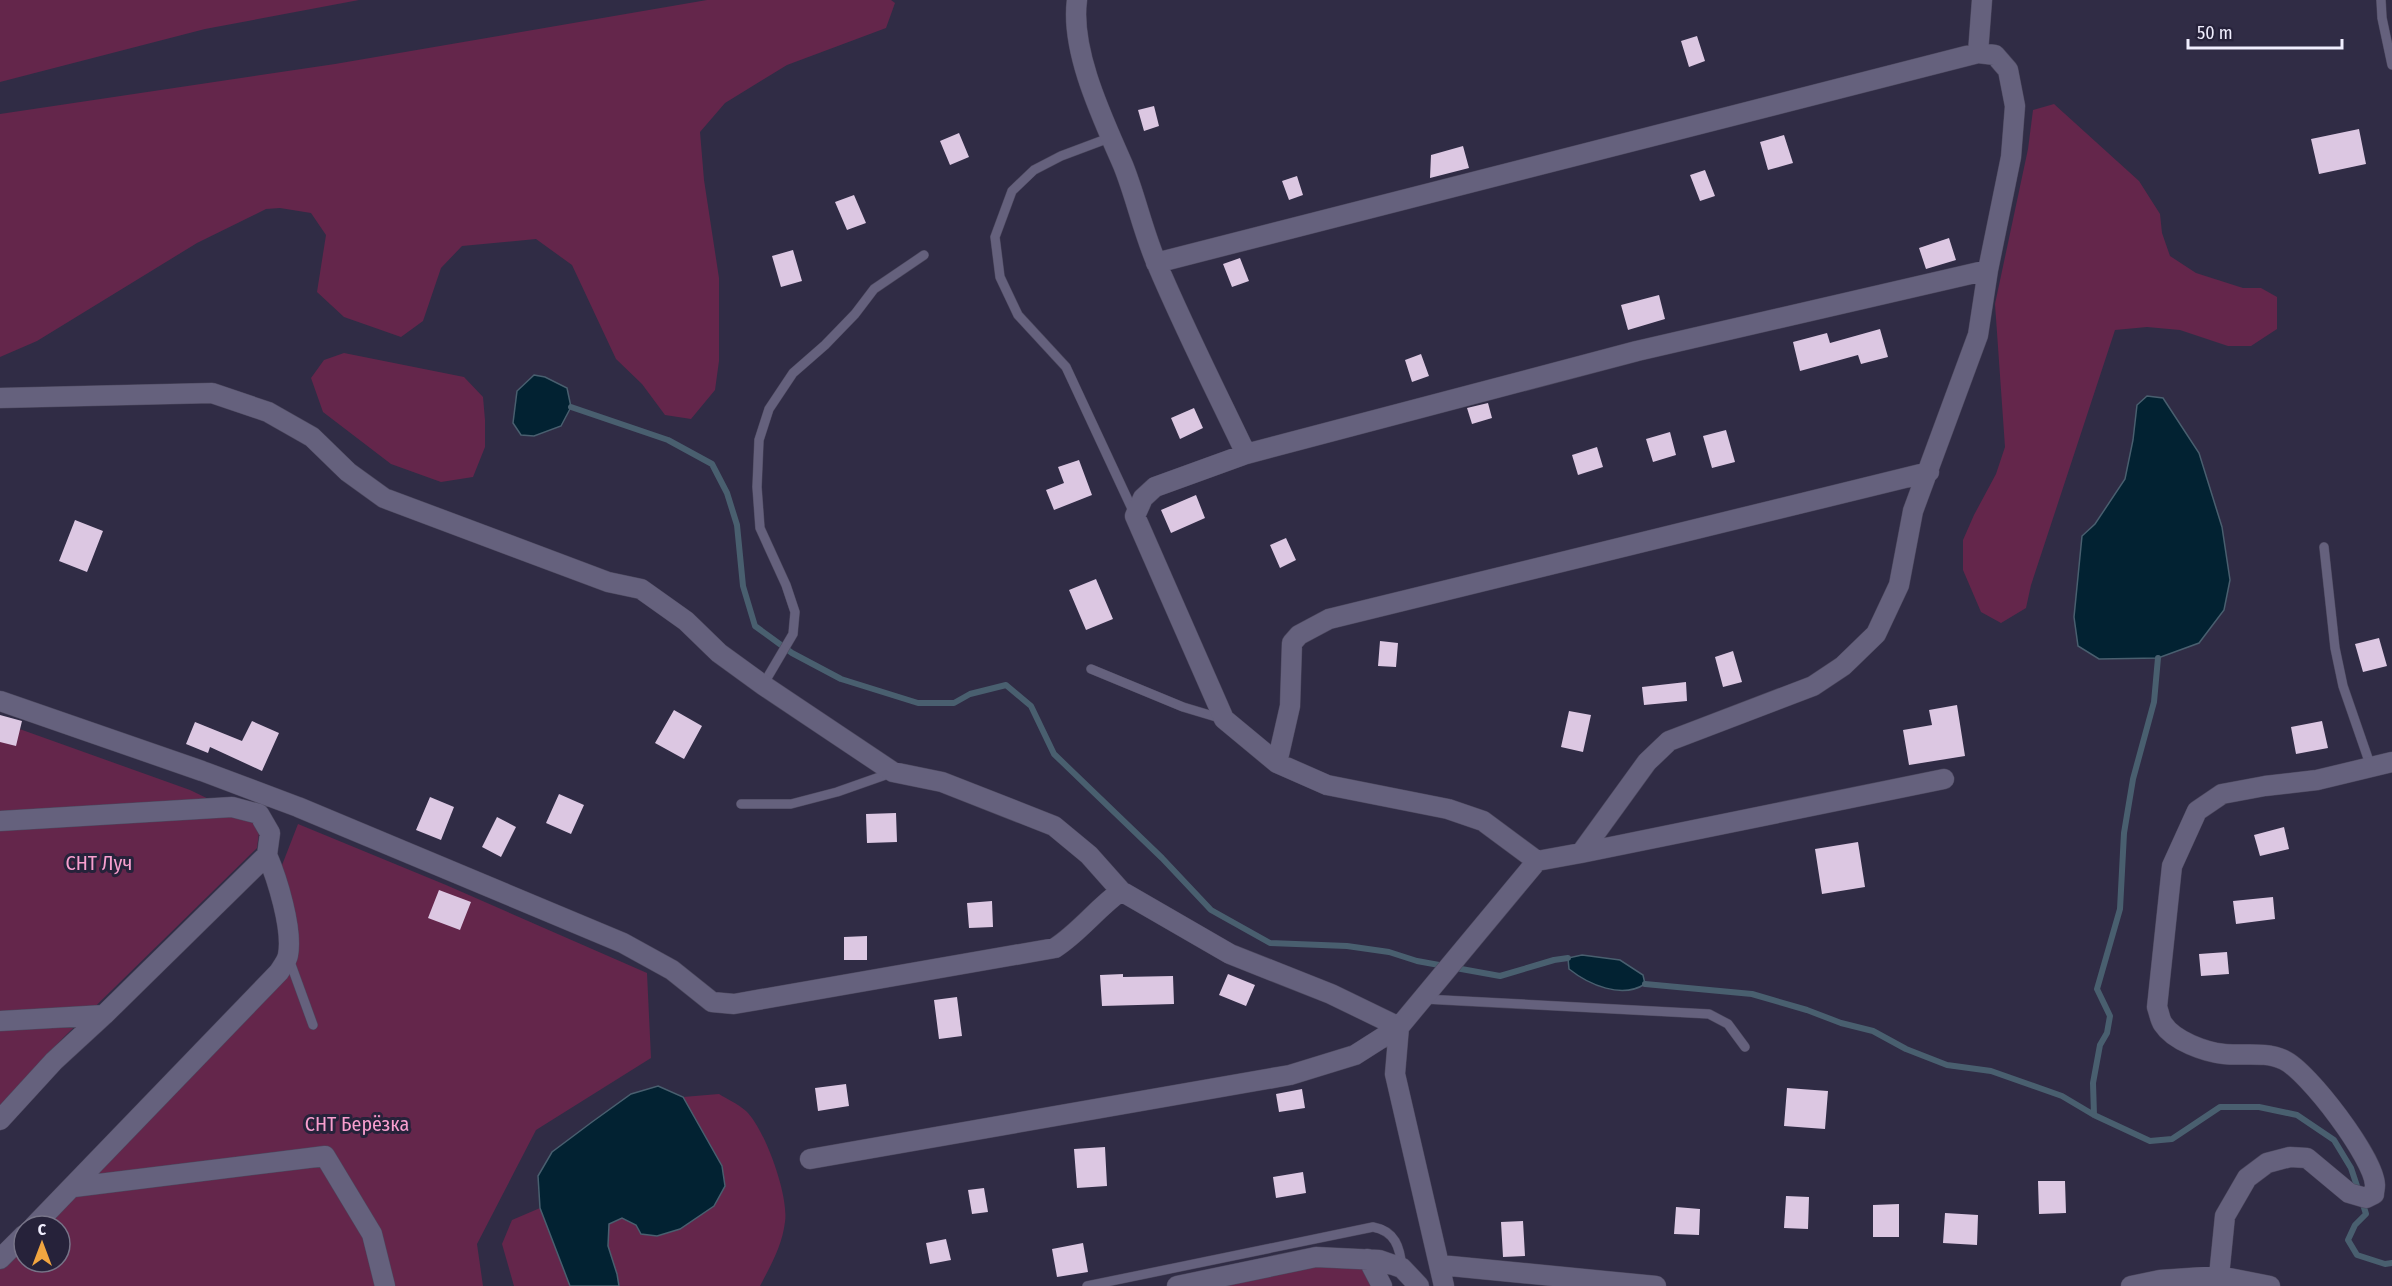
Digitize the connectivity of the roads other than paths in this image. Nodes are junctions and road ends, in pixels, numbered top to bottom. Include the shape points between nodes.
1 (1077, 0) edge
2 (1982, 0) edge
3 (2381, 0) edge
4 (1978, 53) junction
5 (2392, 65) edge
6 (1109, 138) junction
7 (924, 255) dead end
8 (1156, 262) junction
9 (1988, 270) junction
10 (0, 398) edge
11 (1246, 454) junction
12 (1929, 472) junction
13 (1135, 516) junction
14 (2324, 547) dead end
15 (1091, 669) dead end
16 (763, 685) junction
17 (0, 701) edge
18 (1224, 719) junction
19 (2392, 762) edge
20 (1277, 763) junction
21 (2371, 767) junction
22 (893, 772) junction
23 (1944, 779) dead end
24 (741, 804) dead end
25 (0, 821) edge
26 (1581, 853) junction
27 (267, 855) junction
28 (1537, 861) junction
29 (1121, 891) junction
30 (288, 957) junction
31 (1424, 999) junction
32 (104, 1015) junction
33 (0, 1020) edge
34 (313, 1025) dead end
35 (1399, 1027) junction
36 (1745, 1047) dead end
37 (0, 1120) edge
38 (810, 1159) dead end
39 (74, 1186) junction
40 (46, 1214) edge
41 (12, 1247) edge
42 (0, 1259) edge
43 (1368, 1259) junction
44 (1440, 1265) junction
45 (1402, 1268) junction
46 (2219, 1276) junction
47 (385, 1286) edge
48 (1087, 1286) edge
49 (1177, 1286) edge
50 (1382, 1286) edge
51 (1419, 1286) edge
52 (1444, 1286) edge
53 (1656, 1286) edge
54 (2131, 1286) edge
55 (2270, 1286) edge

1 - 6 street via 1083,62
2 - 4 street
3 - 5 lane
4 - 8 street
4 - 9 street via 1995,55 2008,70 2015,106 2011,157
6 - 8 street via 1123,165
6 - 13 lane via 1034,170 1012,190 995,237 1000,277 1018,315 1066,367
7 - 16 lane via 874,289 855,314 793,373 768,409 759,440 760,528 795,612 793,634
8 - 11 street
9 - 11 street via 1637,351
9 - 12 street via 1978,335
10 - 16 street via 212,393 268,412 312,437 348,472 384,498 608,582 640,589 686,621 719,653
11 - 13 street via 1155,487 1143,498
12 - 20 street via 1329,619 1292,643 1290,706
12 - 26 street via 1913,511 1899,585 1876,634 1843,666 1814,686 1669,741 1647,762
13 - 18 street
14 - 21 lane via 2341,676
15 - 18 lane via 1183,708
16 - 22 street
17 - 29 street via 298,807 623,943 672,970 712,1002 734,1004 792,995 1055,948
18 - 20 street
19 - 21 street
20 - 28 street via 1327,785 1448,809 1483,822
21 - 46 street via 2317,780 2222,794 2196,811 2172,866 2157,1007 2163,1025 2187,1044 2222,1054 2266,1055 2284,1060 2304,1075 2347,1127 2375,1184 2374,1194 2366,1198 2349,1193 2307,1158 2290,1157 2267,1163 2247,1178 2225,1216
22 - 24 lane via 791,804
22 - 29 street via 942,782 1054,826 1089,855
23 - 26 street
25 - 27 street via 232,807 260,814 270,832
26 - 28 street
27 - 30 street via 277,878 288,935
27 - 32 street
28 - 31 street
29 - 35 street via 1230,954 1331,994
30 - 34 lane
30 - 39 street via 279,972
31 - 35 street
31 - 36 lane via 1709,1014 1728,1024
32 - 33 street
32 - 37 street via 54,1061
35 - 38 street via 1355,1055 1290,1075
35 - 44 street via 1395,1074
39 - 40 street
39 - 47 street via 325,1156 372,1234
41 - 42 street
43 - 45 street
43 - 49 street via 1317,1257
43 - 50 street
44 - 52 street
44 - 53 street
45 - 48 lane via 1397,1243 1384,1229 1373,1227
45 - 51 street
46 - 54 street
46 - 55 street

